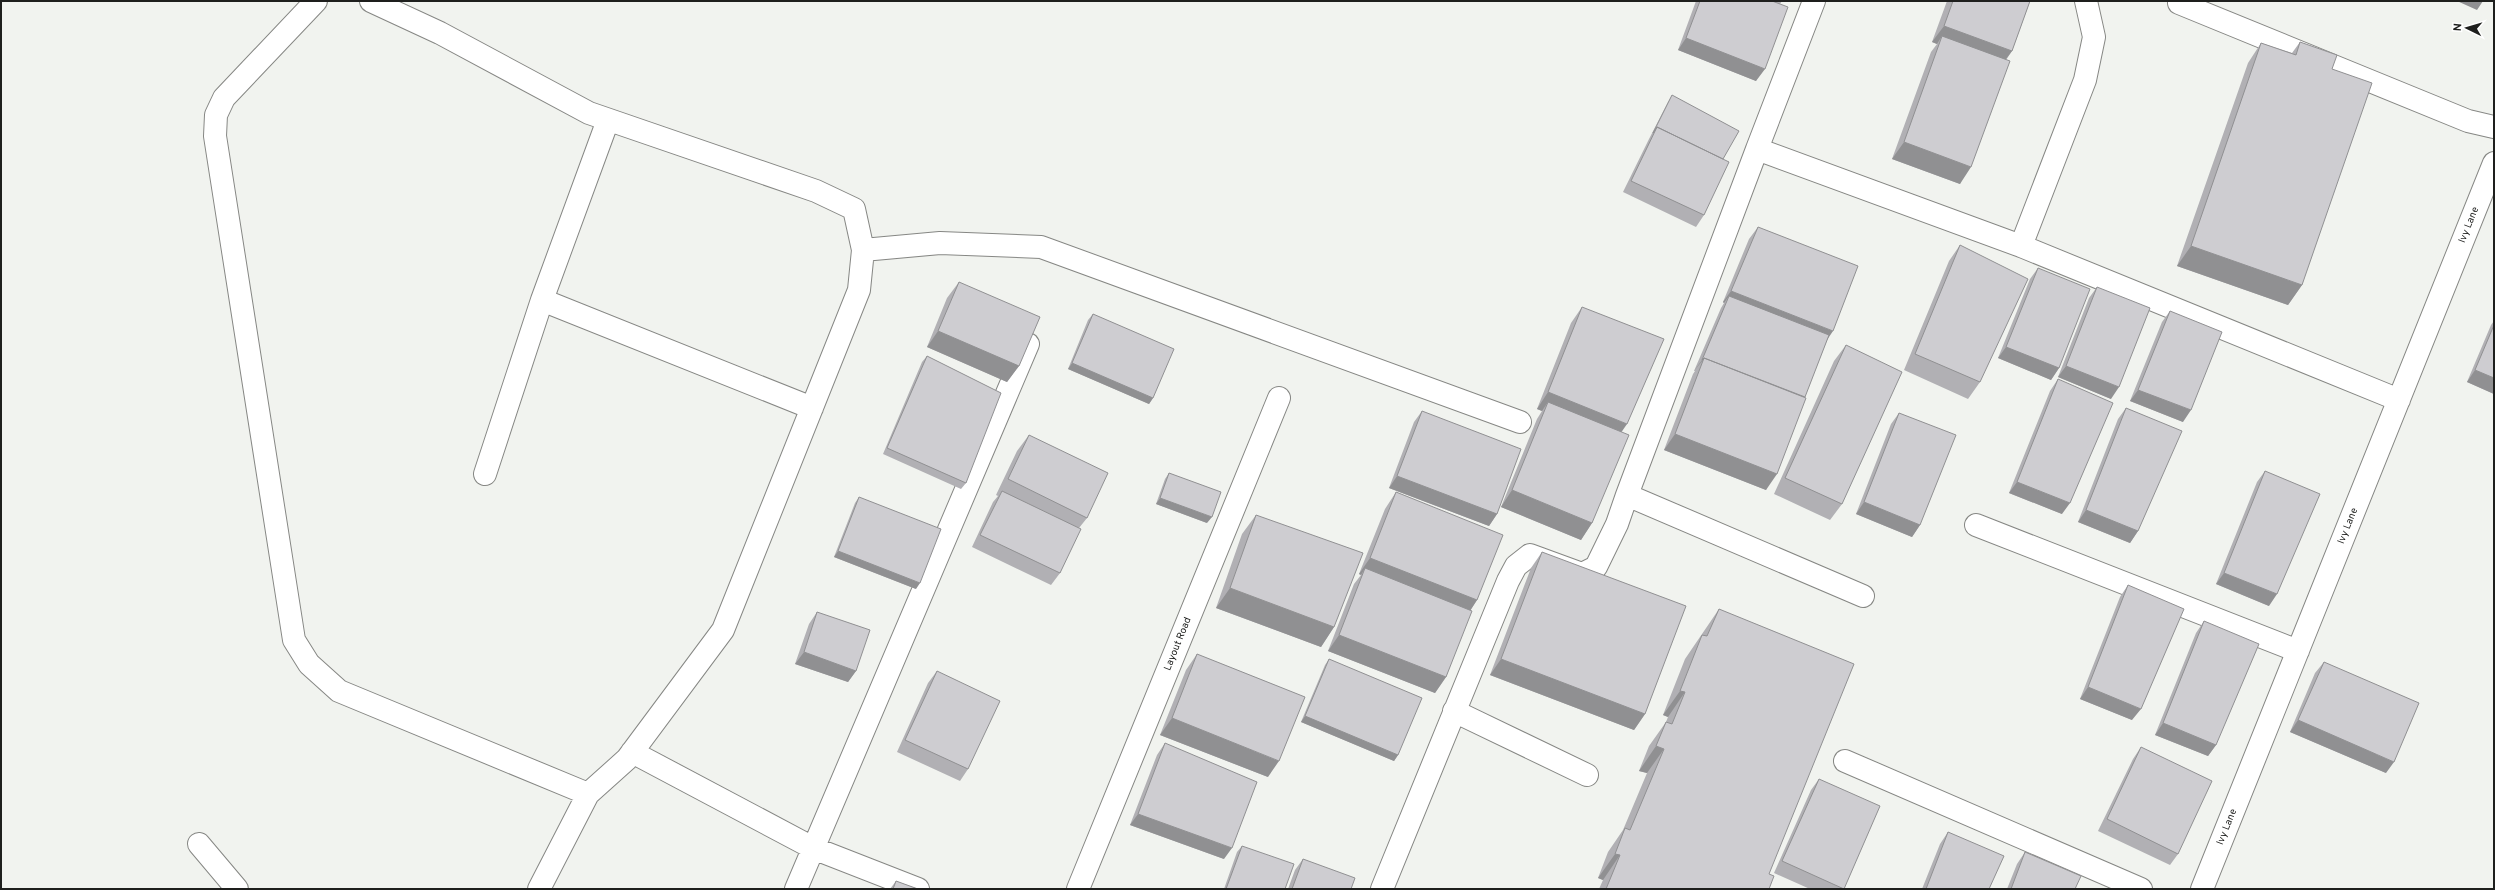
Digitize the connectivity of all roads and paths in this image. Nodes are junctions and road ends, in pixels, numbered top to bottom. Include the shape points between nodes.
1 (316, 1) edge
2 (371, 1) edge
3 (1814, 1) edge
4 (2086, 1) edge
5 (2178, 3) dead end
6 (608, 120) junction
7 (2494, 127) edge
8 (1757, 149) junction
9 (2494, 163) edge
10 (2021, 246) junction
11 (863, 250) junction
12 (542, 300) junction
13 (1028, 344) edge
14 (1278, 398) dead end
15 (2399, 400) junction
16 (812, 408) junction
17 (1520, 422) dead end
18 (486, 474) dead end
19 (1627, 495) junction
20 (1976, 525) dead end
21 (1863, 596) dead end
22 (2298, 651) junction
23 (1454, 711) junction
24 (632, 752) junction
25 (1844, 761) dead end
26 (1588, 775) dead end
27 (588, 794) junction
28 (199, 844) dead end
29 (813, 848) junction
30 (237, 889) edge
31 (538, 889) edge
32 (796, 889) edge
33 (918, 889) edge
34 (1078, 889) edge
35 (1382, 889) edge
36 (2141, 889) edge
37 (2202, 889) edge

1 - 27 street via 224,98 216,115 215,136 294,640 309,664 339,691
2 - 6 street via 440,33 589,113
3 - 8 street
4 - 10 street via 2094,37 2085,80
5 - 7 street via 2468,121
6 - 11 street via 816,191 854,209
6 - 12 street
8 - 10 street
8 - 19 street
9 - 15 street, Ivy Lane
10 - 15 street
11 - 16 street via 859,290
11 - 17 street via 940,243 1041,247
12 - 16 street
12 - 18 street
13 - 29 street
14 - 34 street, Layout Road
15 - 22 street, Ivy Lane
16 - 24 street via 723,630
19 - 21 street
19 - 23 street via 1617,524 1596,567 1582,574 1530,556 1516,566
20 - 22 street
22 - 37 street, Ivy Lane
23 - 26 street
23 - 35 street
24 - 27 street
24 - 29 street
25 - 36 street
27 - 31 street
28 - 30 street
29 - 32 street
29 - 33 street

